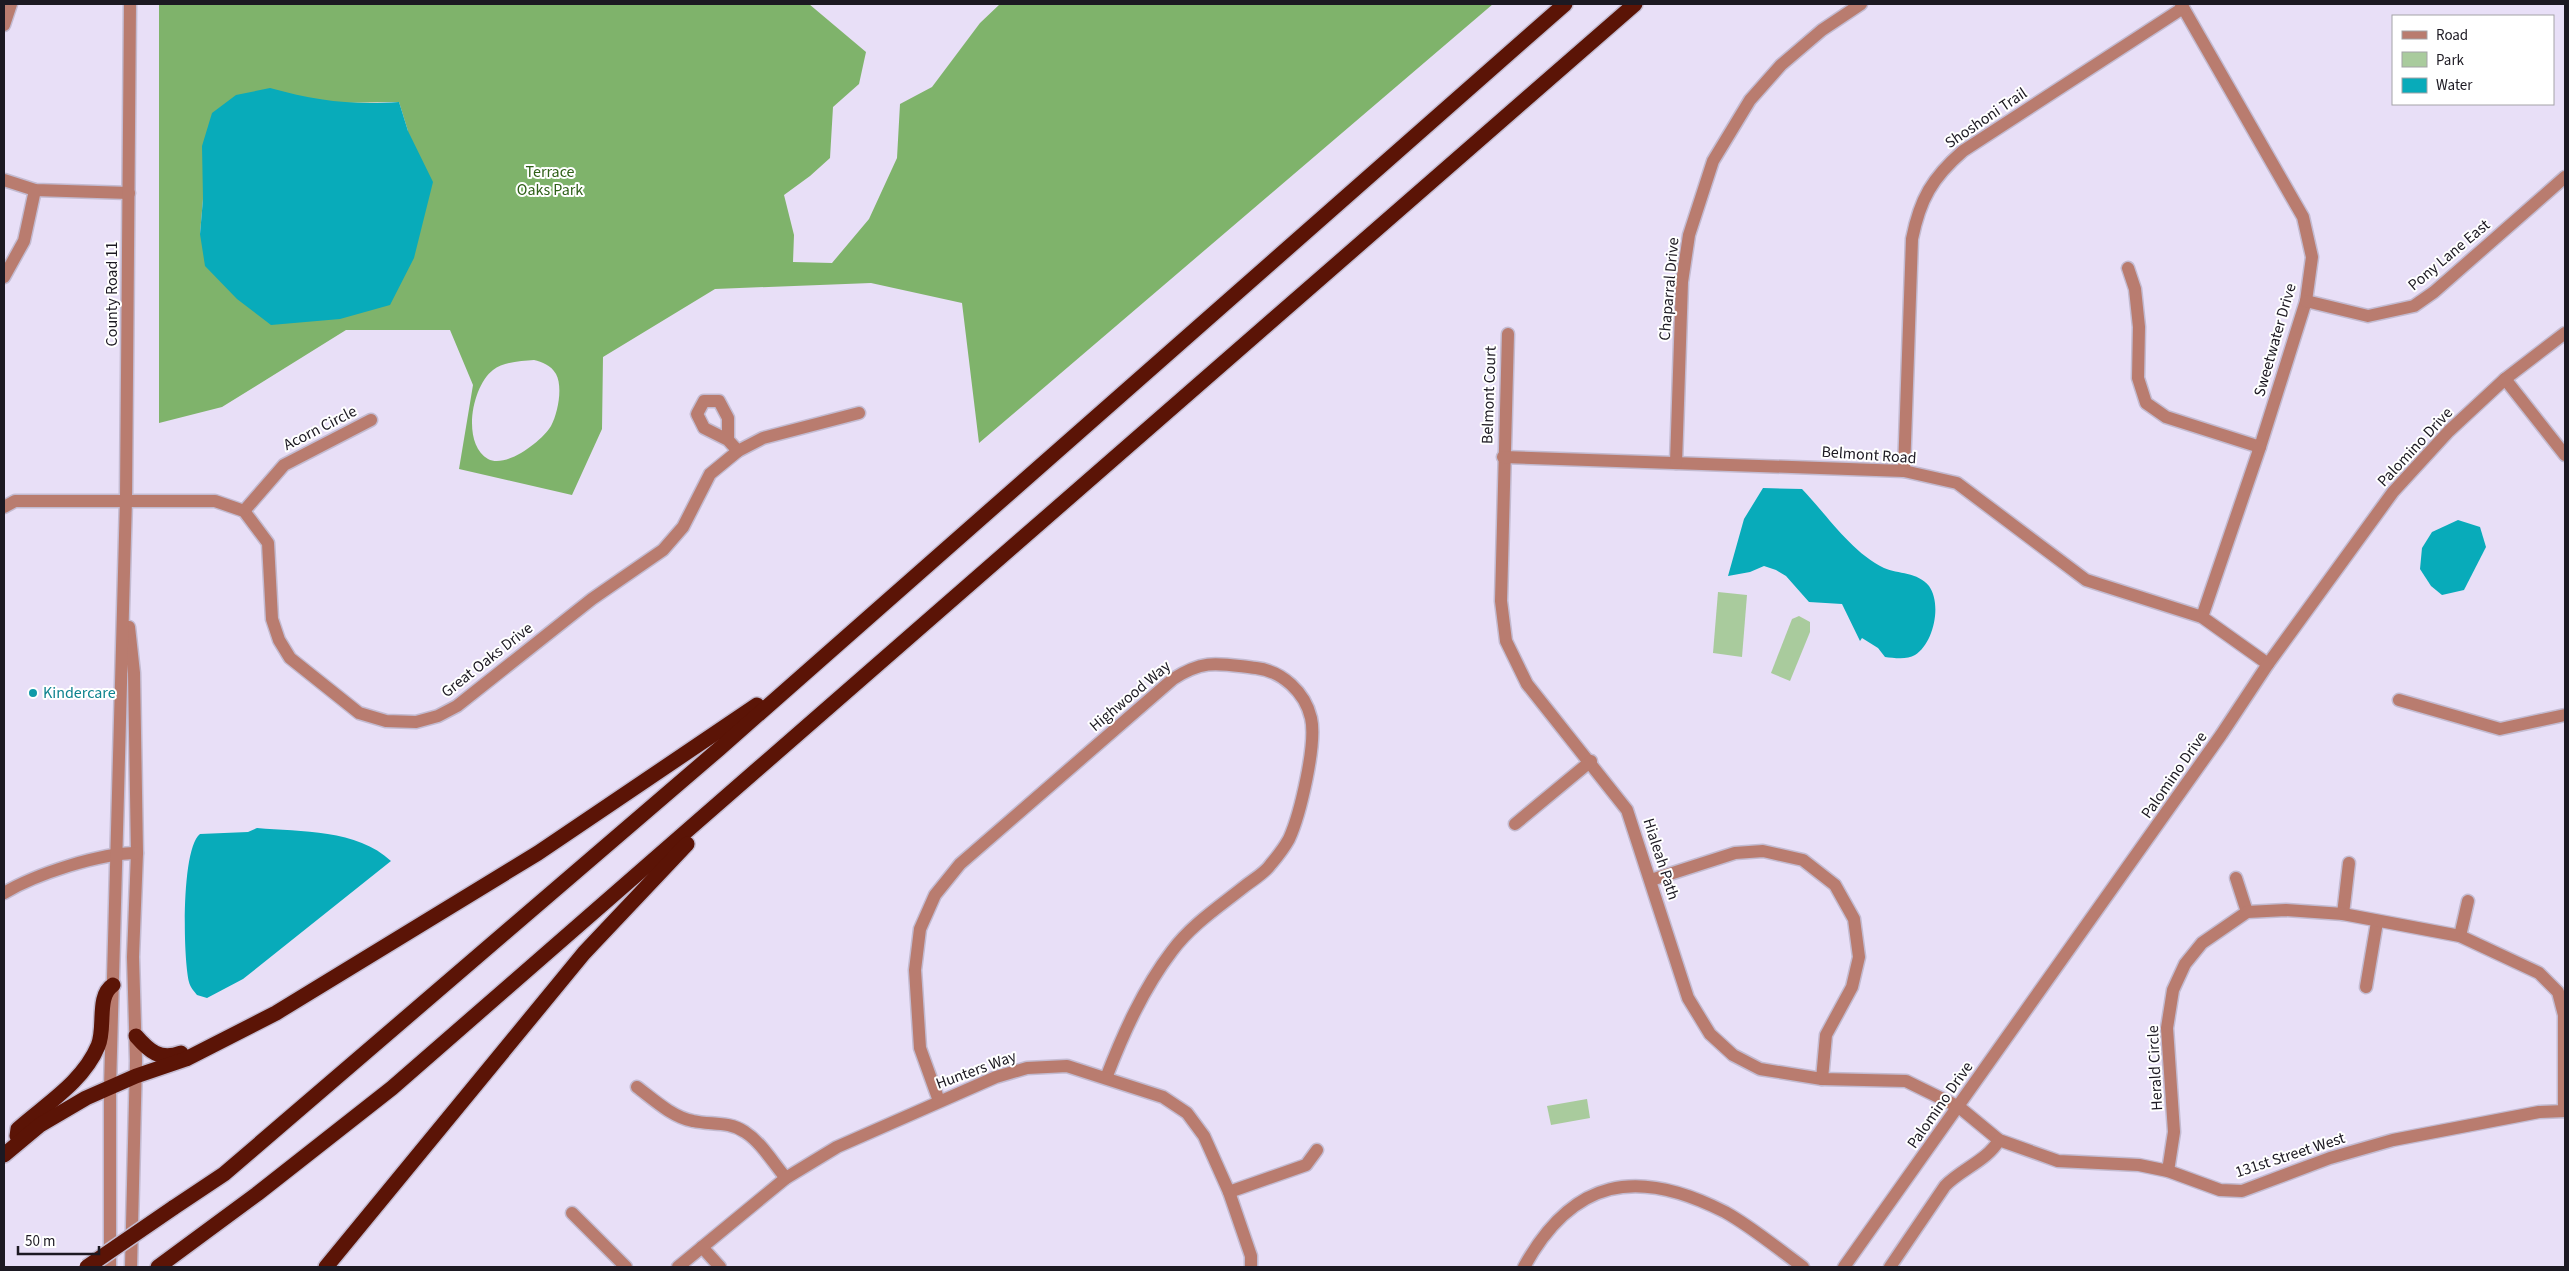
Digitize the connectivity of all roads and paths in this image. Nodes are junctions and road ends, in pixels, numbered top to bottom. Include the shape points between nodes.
1 (11, 4) edge
2 (130, 4) edge
3 (1565, 4) edge
4 (1634, 4) edge
5 (1862, 4) edge
6 (2182, 6) edge
7 (4, 25) edge
8 (2565, 177) edge
9 (4, 180) edge
10 (35, 190) junction
11 (129, 192) junction
12 (2128, 268) dead end
13 (4, 277) edge
14 (2306, 301) junction
15 (2565, 333) edge
16 (1508, 334) dead end
17 (2505, 379) junction
18 (859, 413) dead end
19 (371, 420) dead end
20 (728, 440) dead end
21 (2260, 447) junction
22 (738, 451) junction
23 (2565, 455) edge
24 (1504, 457) junction
25 (1676, 463) junction
26 (1904, 471) junction
27 (126, 499) junction
28 (4, 507) edge
29 (244, 511) junction
30 (124, 584) junction
31 (2202, 617) junction
32 (2268, 664) junction
33 (803, 674) junction
34 (2399, 700) dead end
35 (2564, 718) edge
36 (1591, 761) junction
37 (746, 782) junction
38 (1515, 824) dead end
39 (116, 853) junction
40 (136, 853) junction
41 (2349, 863) dead end
42 (2236, 878) dead end
43 (1651, 880) junction
44 (4, 893) edge
45 (2468, 901) dead end
46 (2247, 912) junction
47 (2343, 914) junction
48 (2377, 922) junction
49 (2460, 936) junction
50 (113, 985) junction
51 (2366, 987) dead end
52 (247, 1028) junction
53 (136, 1036) junction
54 (136, 1076) junction
55 (1106, 1078) junction
56 (1822, 1079) junction
57 (637, 1087) dead end
58 (110, 1088) junction
59 (939, 1101) junction
60 (1958, 1107) junction
61 (2564, 1111) edge
62 (1998, 1140) junction
63 (16, 1143) junction
64 (1317, 1150) dead end
65 (4, 1155) edge
66 (2168, 1171) junction
67 (786, 1178) junction
68 (1229, 1192) junction
69 (572, 1213) dead end
70 (702, 1247) junction
71 (87, 1267) edge
72 (110, 1267) edge
73 (132, 1267) edge
74 (158, 1267) edge
75 (326, 1267) edge
76 (626, 1267) edge
77 (678, 1267) edge
78 (720, 1267) edge
79 (1251, 1267) edge
80 (1524, 1267) edge
81 (1803, 1267) edge
82 (1844, 1267) edge
83 (1890, 1267) edge

1 - 7 street
2 - 11 street, County Road 11
3 - 33 highway
4 - 37 highway
5 - 25 street, Chaparral Drive via 1822,30 1781,65 1750,100 1713,161 1689,235 1682,282
6 - 14 street, Sweetwater Drive via 2303,217 2312,257
6 - 26 street, Shoshoni Trail via 1963,151 1929,187 1918,212 1912,239
8 - 14 street, Pony Lane East via 2414,306 2368,316
9 - 10 street
10 - 11 street
10 - 13 street via 24,241
11 - 27 street, County Road 11
12 - 21 street via 2135,289 2139,327 2138,378 2146,403 2166,417
14 - 21 street, Sweetwater Drive
15 - 17 street, Palomino Drive
16 - 24 street, Belmont Court
17 - 23 street
17 - 32 street, Palomino Drive via 2449,431 2394,492
18 - 22 street, Great Oaks Drive via 763,438
19 - 29 street, Acorn Circle via 284,465
20 - 22 street
21 - 31 street, Sweetwater Drive
22 - 29 street, Great Oaks Drive via 710,474 684,527 663,550 592,599 457,706 416,722 386,721 359,712 290,658 272,619 268,543
24 - 25 street, Belmont Road
24 - 36 street, Hialeah Path via 1500,601 1506,641 1527,684
25 - 26 street, Belmont Road
26 - 31 street, Belmont Road via 1957,483 2086,580
27 - 28 street via 15,501
27 - 29 street via 216,501
27 - 30 street, County Road 11
30 - 39 street
30 - 40 street via 134,674
31 - 32 street, Belmont Road
32 - 60 street, Palomino Drive
33 - 52 highway via 538,853
33 - 71 highway, bridge via 224,1174
34 - 35 street via 2500,729
36 - 38 street
36 - 43 street, Hialeah Path via 1627,810
37 - 74 highway via 392,1088
37 - 75 highway via 584,953
39 - 40 street
39 - 44 street via 63,869
39 - 50 street
40 - 53 street
41 - 47 street
42 - 46 street
43 - 56 street, Hialeah Path via 1688,998 1710,1034 1733,1055 1760,1069
43 - 56 street via 1736,853 1763,851 1803,860 1835,885 1854,919 1859,957 1852,987 1826,1035
45 - 49 street
46 - 47 street via 2286,910
46 - 66 street, Herald Circle via 2202,944 2185,964 2173,990 2167,1028 2174,1132
47 - 48 street
48 - 49 street
48 - 51 street
49 - 61 street via 2539,973 2558,992 2564,1015
50 - 58 street
50 - 63 highway via 104,996 103,1028 98,1046 87,1064 76,1080 18,1130
52 - 53 highway via 165,1057 151,1053
52 - 54 highway via 186,1059
53 - 54 street
54 - 58 highway
54 - 73 street
55 - 59 street, Hunters Way via 1067,1066 1027,1068 996,1076
55 - 59 street, Highwood Way via 1125,1029 1172,950 1195,926 1270,866 1288,841 1298,814 1313,737 1311,718 1304,699 1288,680 1268,669 1209,663 1190,668 1173,678 960,864 935,894 920,929 914,970 920,1048
55 - 68 street, Hunters Way via 1163,1097 1187,1113 1204,1136
56 - 60 street, Hialeah Path via 1906,1081
57 - 67 street via 684,1119 722,1123 744,1131 756,1140
58 - 63 highway via 86,1098
58 - 72 street
59 - 67 street, Hunters Way via 837,1146
60 - 62 street, 131st Street West
60 - 82 street, Palomino Drive
61 - 66 street, 131st Street West via 2539,1112 2393,1140 2330,1158 2242,1191 2220,1190
62 - 66 street, 131st Street West via 2058,1161 2139,1165
62 - 83 street via 1984,1158 1961,1171 1945,1186
63 - 65 highway
64 - 68 street via 1306,1164
67 - 70 street, Hunters Way
68 - 79 street, Hunters Way via 1251,1256
69 - 76 street
70 - 77 street, Hunters Way
70 - 78 street
80 - 81 street via 1558,1217 1583,1199 1611,1188 1639,1186 1671,1190 1726,1213

